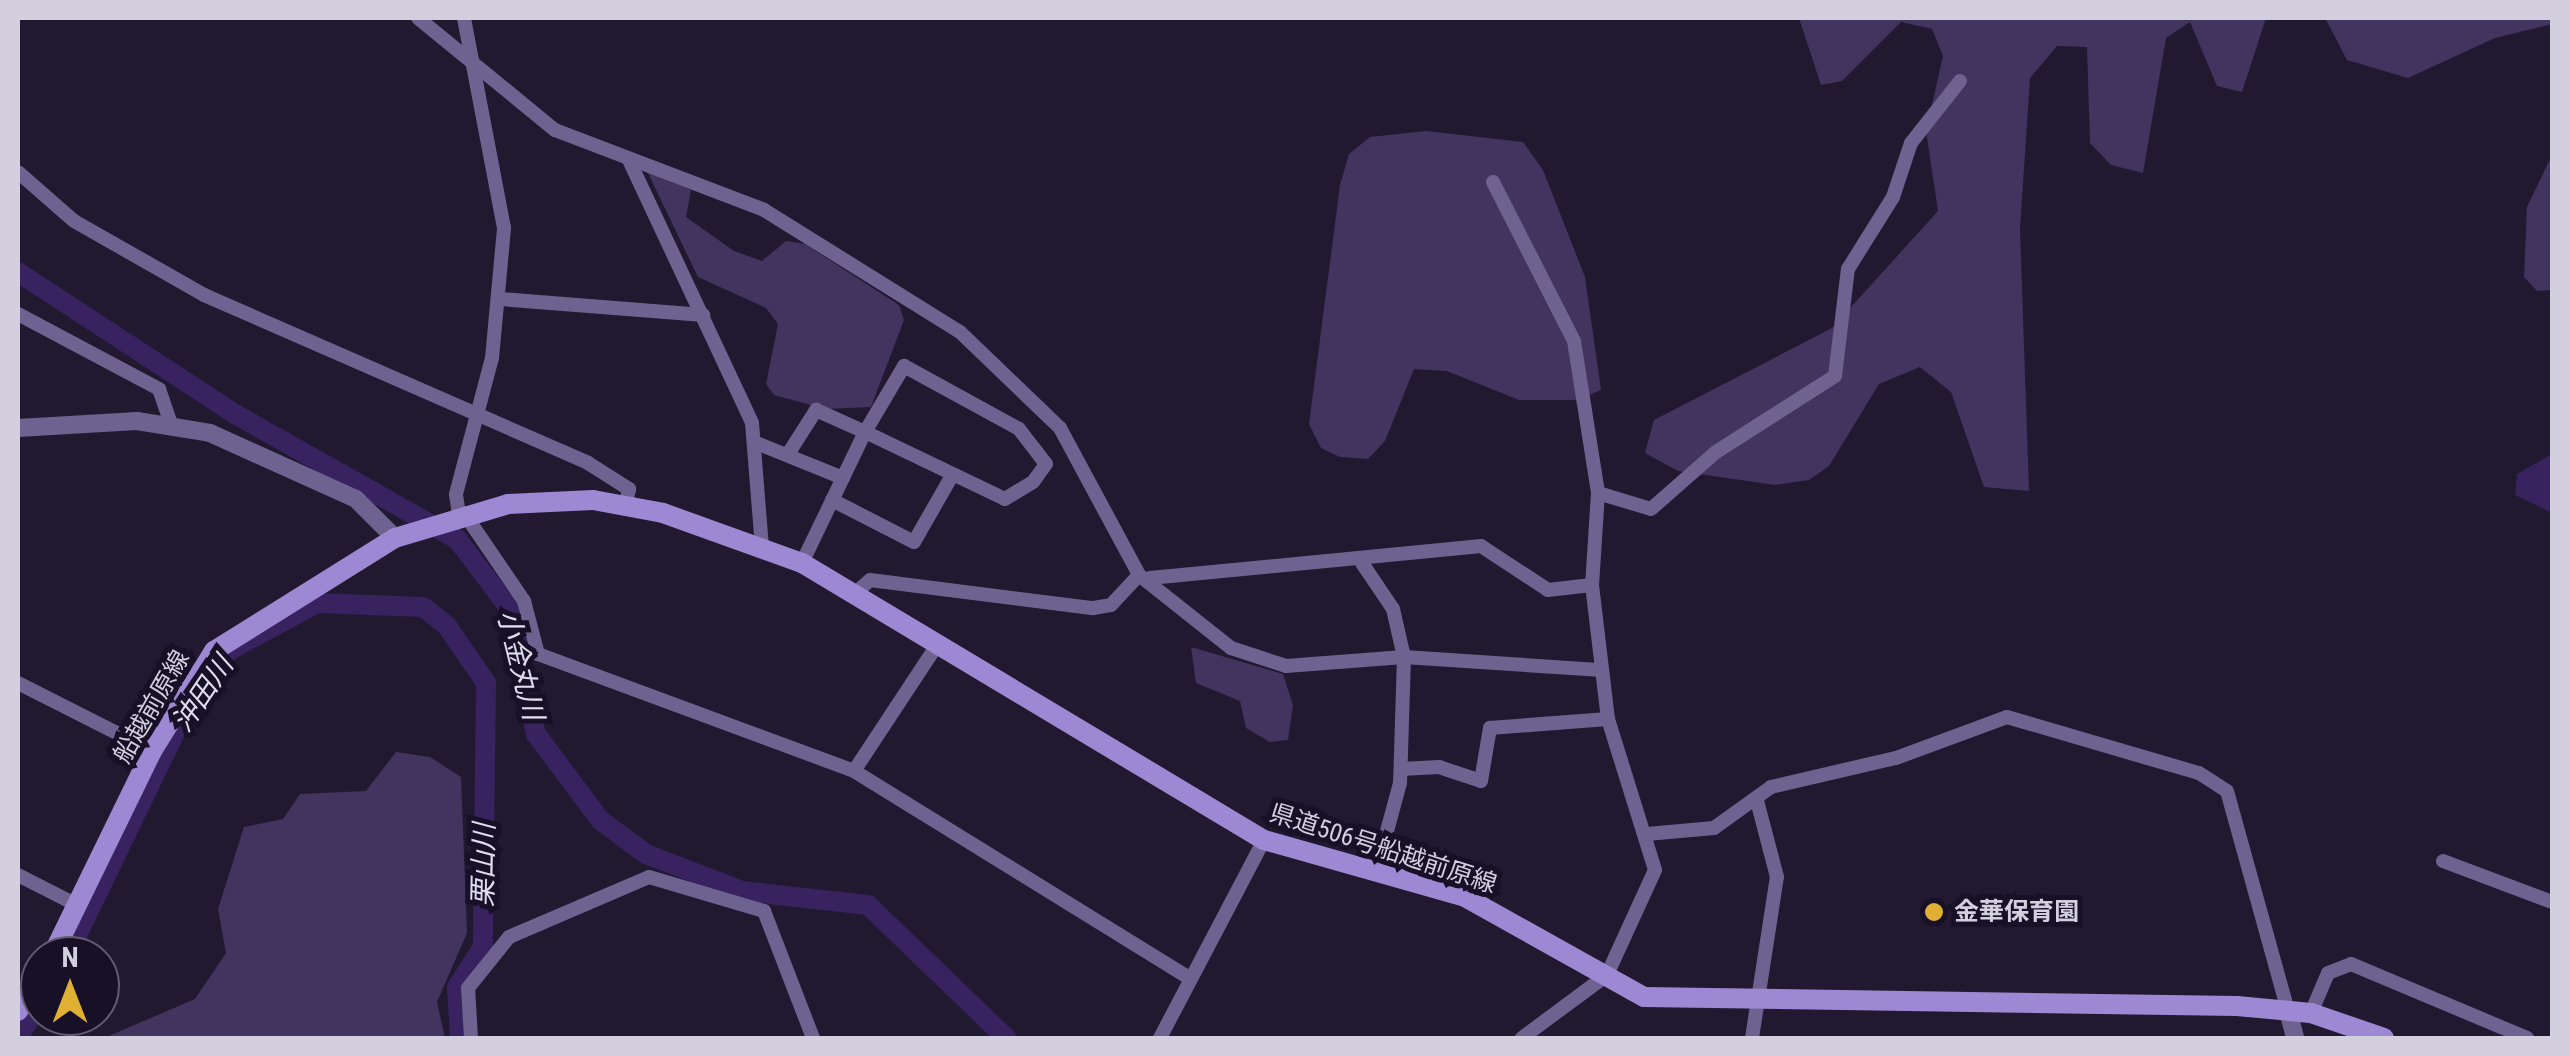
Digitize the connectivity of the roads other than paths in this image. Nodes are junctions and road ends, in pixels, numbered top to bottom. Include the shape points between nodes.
1 (418, 18) edge
2 (464, 18) edge
3 (469, 60) junction
4 (1960, 81) dead end
5 (629, 160) junction
6 (18, 172) edge
7 (1493, 182) dead end
8 (500, 299) junction
9 (18, 314) edge
10 (703, 316) junction
11 (482, 418) junction
12 (171, 424) junction
13 (18, 428) edge
14 (865, 432) junction
15 (754, 442) junction
16 (790, 451) junction
17 (953, 474) junction
18 (843, 478) junction
19 (1598, 492) junction
20 (832, 500) junction
21 (626, 503) junction
22 (462, 514) junction
23 (426, 527) joint
24 (395, 538) junction
25 (762, 546) junction
26 (802, 563) junction
27 (1362, 564) junction
28 (1140, 576) junction
29 (1592, 586) junction
30 (854, 594) junction
31 (939, 642) junction
32 (1404, 658) junction
33 (1602, 670) junction
34 (18, 682) edge
35 (1608, 719) junction
36 (152, 751) junction
37 (1401, 769) junction
38 (854, 771) junction
39 (1757, 801) junction
40 (1646, 834) junction
41 (1264, 840) junction
42 (2443, 861) dead end
43 (1376, 872) junction
44 (18, 876) edge
45 (2552, 902) edge
46 (77, 905) junction
47 (62, 936) edge
48 (1607, 975) junction
49 (1189, 978) junction
50 (1753, 1001) junction
51 (2288, 1010) junction
52 (2311, 1014) junction
53 (471, 1038) edge
54 (813, 1038) edge
55 (1160, 1038) edge
56 (1522, 1038) edge
57 (1752, 1038) edge
58 (2295, 1038) edge
59 (2384, 1038) edge
60 (2527, 1038) edge

1 - 3 street
2 - 3 street
3 - 5 street via 555,130
3 - 8 street via 500,191
4 - 19 street via 1911,143 1893,197 1848,269 1835,376 1716,452 1652,510
5 - 10 street
5 - 28 street via 764,210 960,332 1060,428
6 - 11 street via 74,221 204,295
7 - 19 street via 1566,315
8 - 10 street
8 - 11 street
9 - 12 street via 159,389
10 - 15 street
11 - 21 street via 588,463 629,489
11 - 22 street via 456,494
12 - 13 street
12 - 24 street via 306,473 356,499
14 - 16 street via 816,410
14 - 17 street
14 - 17 street via 904,366 1019,429 1046,464 1006,498
14 - 18 street
15 - 16 street
15 - 25 street
16 - 18 street
17 - 20 street via 914,542
18 - 20 street
19 - 29 street
20 - 26 street
21 - 22 main road, 県道506号船越前原線
21 - 25 main road, 県道506号船越前原線
22 - 23 main road, 県道506号船越前原線
22 - 38 street via 524,602 538,654
23 - 24 main road, 船越前原線
24 - 36 main road, 船越前原線 via 214,652
25 - 26 main road, 県道506号船越前原線
26 - 30 main road, 県道506号船越前原線
27 - 28 street
27 - 29 street via 1481,546 1548,590
27 - 32 street via 1393,609
28 - 30 street via 1111,604 1093,608 870,580
28 - 32 street via 1231,648 1286,666
29 - 33 street
30 - 31 main road, 県道506号船越前原線
31 - 38 street
31 - 41 main road, 県道506号船越前原線
32 - 33 street
32 - 37 street
33 - 35 street
34 - 36 street
35 - 37 street via 1490,728 1481,781 1439,766
35 - 40 street
36 - 46 main road, 船越前原線
37 - 43 street
38 - 49 street
39 - 40 street via 1714,828
39 - 50 street via 1777,877
39 - 51 street via 1771,788 1896,758 2007,717 2199,773 2231,800
40 - 48 street via 1652,889
41 - 43 main road, 県道506号船越前原線
41 - 49 street
42 - 45 street
43 - 48 main road, 県道506号船越前原線 via 1465,897
44 - 46 street
46 - 47 main road, 船越前原線
48 - 50 main road, 県道506号船越前原線 via 1644,997
48 - 56 street
49 - 55 street
50 - 51 main road, 県道506号船越前原線
50 - 57 street
51 - 52 main road, 県道506号船越前原線
51 - 58 street
52 - 59 main road, 県道506号船越前原線
52 - 60 street via 2328,973 2351,964
53 - 54 street via 468,988 510,937 649,877 764,911

